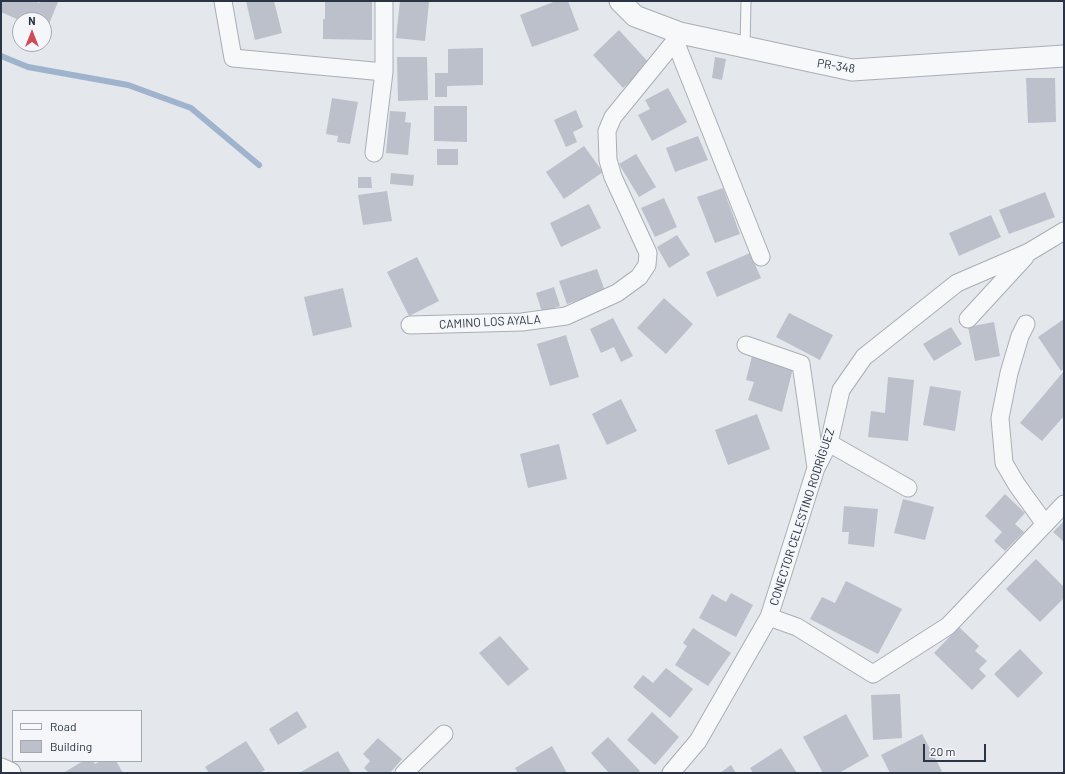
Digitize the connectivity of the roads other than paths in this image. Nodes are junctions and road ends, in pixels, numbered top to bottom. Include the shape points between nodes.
1 (223, 1) edge
2 (384, 1) edge
3 (620, 1) edge
4 (746, 1) edge
5 (678, 37) junction
6 (745, 47) junction
7 (1064, 56) edge
8 (384, 72) junction
9 (374, 153) dead end
10 (1064, 231) edge
11 (1029, 252) junction
12 (761, 257) dead end
13 (968, 319) dead end
14 (1026, 324) dead end
15 (410, 325) dead end
16 (746, 345) dead end
17 (829, 444) junction
18 (816, 468) junction
19 (908, 488) dead end
20 (1064, 504) edge
21 (1045, 524) junction
22 (769, 617) junction
23 (444, 734) dead end
24 (1, 769) edge
25 (10, 773) edge
26 (404, 773) edge
27 (671, 773) edge

1 - 8 street via 233,58
2 - 8 street
3 - 5 street, PR-348 / PR-348 via 635,16
4 - 6 lane
5 - 6 street, PR-348 / PR-348
5 - 12 street
5 - 15 street, CAMINO LOS AYALA via 613,117 608,131 608,160 613,177 648,253 647,265 639,277 617,293 566,316 522,322
6 - 7 street, PR-348 / PR-348 via 852,70
8 - 9 street
10 - 11 street, CONECTOR CELESTINO RODRÍGUEZ
11 - 13 street
11 - 17 street, CONECTOR CELESTINO RODRÍGUEZ via 957,283 864,357 841,390
14 - 21 street via 1018,344 1000,418 1004,463 1017,486
16 - 18 street via 802,364
17 - 18 street, CONECTOR CELESTINO RODRÍGUEZ
17 - 19 street
18 - 22 street, CONECTOR CELESTINO RODRÍGUEZ
20 - 21 street
21 - 22 street via 948,626 873,674 796,627
22 - 27 street, CONECTOR CELESTINO RODRÍGUEZ via 698,740
23 - 26 street
24 - 25 street

